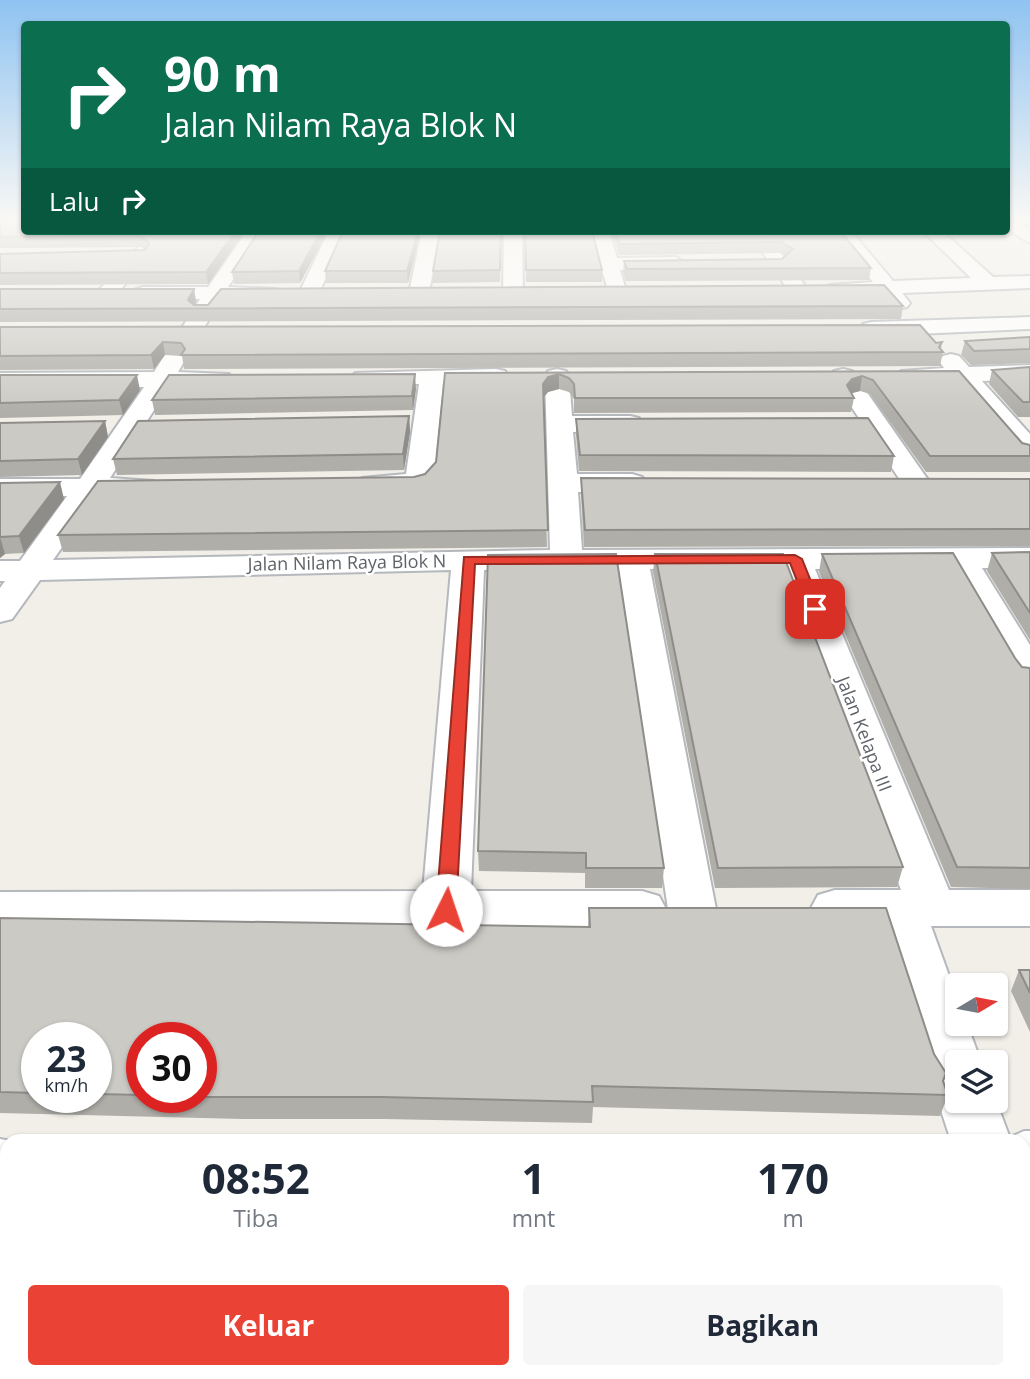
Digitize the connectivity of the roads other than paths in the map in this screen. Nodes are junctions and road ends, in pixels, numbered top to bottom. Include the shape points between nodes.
1 (108, 285) edge
2 (219, 285) edge
3 (313, 285) edge
4 (414, 285) edge
5 (513, 285) edge
6 (620, 285) edge
7 (795, 285) edge
8 (885, 285) edge
9 (962, 285) edge
10 (888, 289) junction
11 (770, 290) edge
12 (798, 290) junction
13 (591, 291) edge
14 (446, 292) edge
15 (486, 292) edge
16 (513, 292) junction
17 (539, 292) edge
18 (214, 293) junction
19 (309, 293) junction
20 (336, 293) edge
21 (1030, 323) edge
22 (856, 329) edge
23 (922, 329) junction
24 (163, 331) edge
25 (190, 331) junction
26 (218, 331) edge
27 (1030, 372) edge
28 (816, 376) edge
29 (843, 376) junction
30 (963, 376) junction
31 (432, 377) junction
32 (337, 378) edge
33 (163, 379) junction
34 (0, 380) edge
35 (233, 402) edge
36 (428, 421) junction
37 (400, 422) edge
38 (846, 423) edge
39 (873, 423) junction
40 (560, 424) junction
41 (655, 424) edge
42 (1019, 426) edge
43 (1030, 451) edge
44 (563, 483) junction
45 (658, 483) edge
46 (915, 483) edge
47 (352, 484) edge
48 (173, 486) edge
49 (0, 488) edge
50 (91, 488) junction
51 (960, 558) junction
52 (1030, 558) edge
53 (795, 559) junction
54 (468, 560) junction
55 (567, 560) junction
56 (632, 560) junction
57 (16, 571) edge
58 (0, 612) edge
59 (1030, 675) edge
60 (916, 908) junction
61 (1030, 908) edge
62 (0, 909) edge
63 (789, 909) edge
64 (446, 910) junction
65 (951, 1050) edge
66 (971, 1113) edge
67 (979, 1134) edge

1 - 18 street via 99,294
2 - 18 street
3 - 19 street
4 - 14 street via 412,293
5 - 16 street
6 - 13 street via 623,291
7 - 12 street
8 - 10 street
9 - 10 street
10 - 12 street
10 - 23 street
11 - 12 street
15 - 16 street
16 - 17 street
18 - 19 street
18 - 25 street
19 - 20 street
21 - 23 street
22 - 23 street
23 - 30 street
24 - 25 street
25 - 26 street
25 - 33 street
27 - 30 street
28 - 29 street
29 - 30 street
29 - 39 street
30 - 42 street
31 - 32 street
31 - 36 street
31 - 40 street via 551,376
33 - 34 street
33 - 35 street via 243,379
33 - 50 street
36 - 37 street
36 - 47 street via 420,478 415,482
38 - 39 street
39 - 46 street
40 - 41 street
40 - 44 street
42 - 43 street
44 - 45 street
44 - 55 street
48 - 50 street
49 - 50 street
50 - 57 street
51 - 52 street, Jalan Nilam Raya Blok N
51 - 53 street, Jalan Nilam Raya Blok N
51 - 59 street
53 - 56 street, Jalan Nilam Raya Blok N
53 - 60 street, Jalan Kelapa III
54 - 55 street, Jalan Nilam Raya Blok N
54 - 57 street, Jalan Nilam Raya Blok N
54 - 64 street
55 - 56 street, Jalan Nilam Raya Blok N
56 - 64 street via 713,909
57 - 58 street
60 - 61 street
60 - 63 street
60 - 65 street, Jalan Kelapa III
62 - 64 street
66 - 67 street

